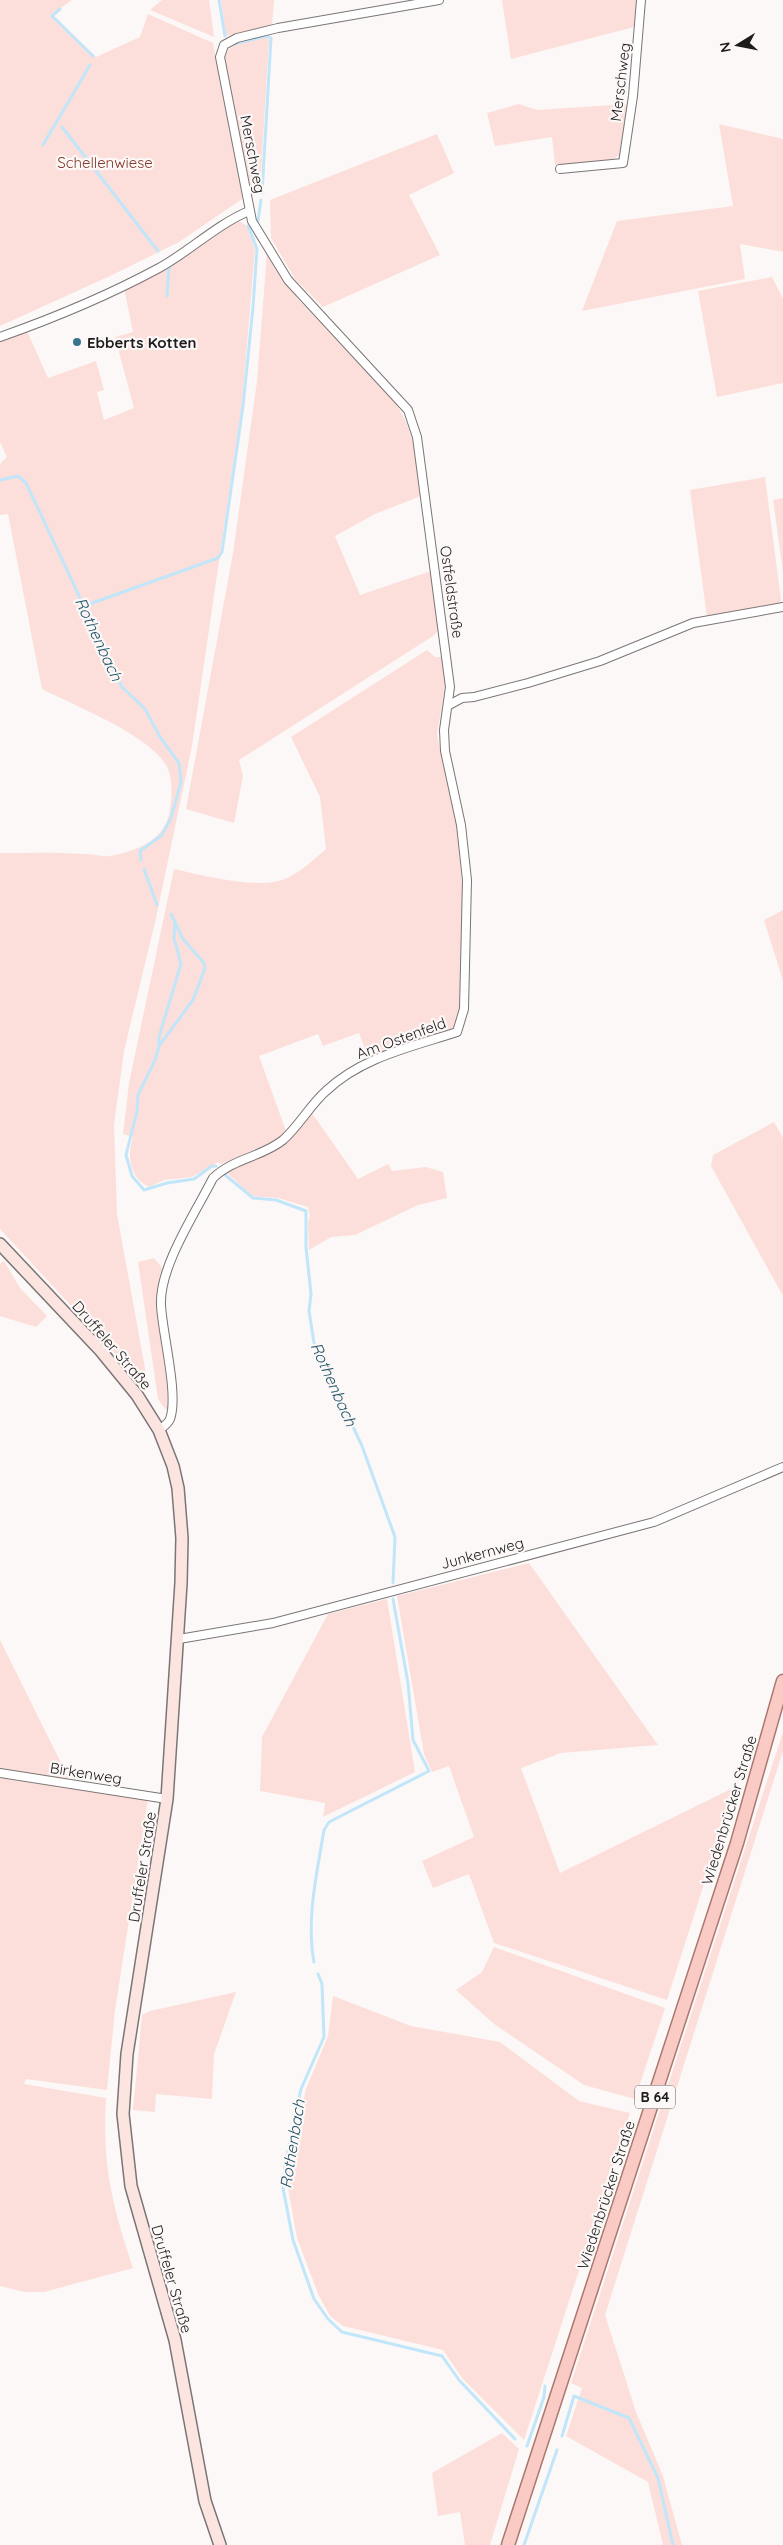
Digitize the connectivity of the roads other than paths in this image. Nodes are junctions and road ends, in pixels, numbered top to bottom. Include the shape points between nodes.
1 (439, 0) edge
2 (641, 0) edge
3 (560, 169) dead end
4 (249, 210) junction
5 (0, 337) edge
6 (783, 607) edge
7 (450, 687) junction
8 (462, 698) junction
9 (449, 705) junction
10 (0, 1244) edge
11 (159, 1430) junction
12 (783, 1467) edge
13 (179, 1639) junction
14 (783, 1681) edge
15 (0, 1773) edge
16 (167, 1799) junction
17 (220, 2545) edge
18 (508, 2545) edge

1 - 4 street, Merschweg via 287,26 237,38 224,45 220,57
2 - 3 street, Merschweg via 633,96 623,163
4 - 5 street, Merschweg via 160,267 84,303
4 - 7 street, Ostfeldstraße via 256,228 288,280 408,410 417,437
6 - 8 street via 693,623 600,661
7 - 8 street
7 - 9 street, Am Ostenfeld
8 - 9 street
9 - 11 street, Am Ostenfeld via 444,730 445,751 461,825 467,880 462,1022 457,1032 370,1060 347,1073 325,1092 282,1141 223,1168 213,1178 164,1279 161,1305 171,1410 169,1420
10 - 11 street, Druffeler Straße via 124,1378
11 - 13 street, Druffeler Straße via 173,1466 181,1510
12 - 13 street, Junkernweg via 654,1522 273,1623
13 - 16 street, Druffeler Straße
14 - 18 main road, Wiedenbrücker Straße / B 64 via 734,1853
15 - 16 street, Birkenweg
16 - 17 street, Druffeler Straße via 127,2054 124,2135 131,2186 175,2340 204,2501

